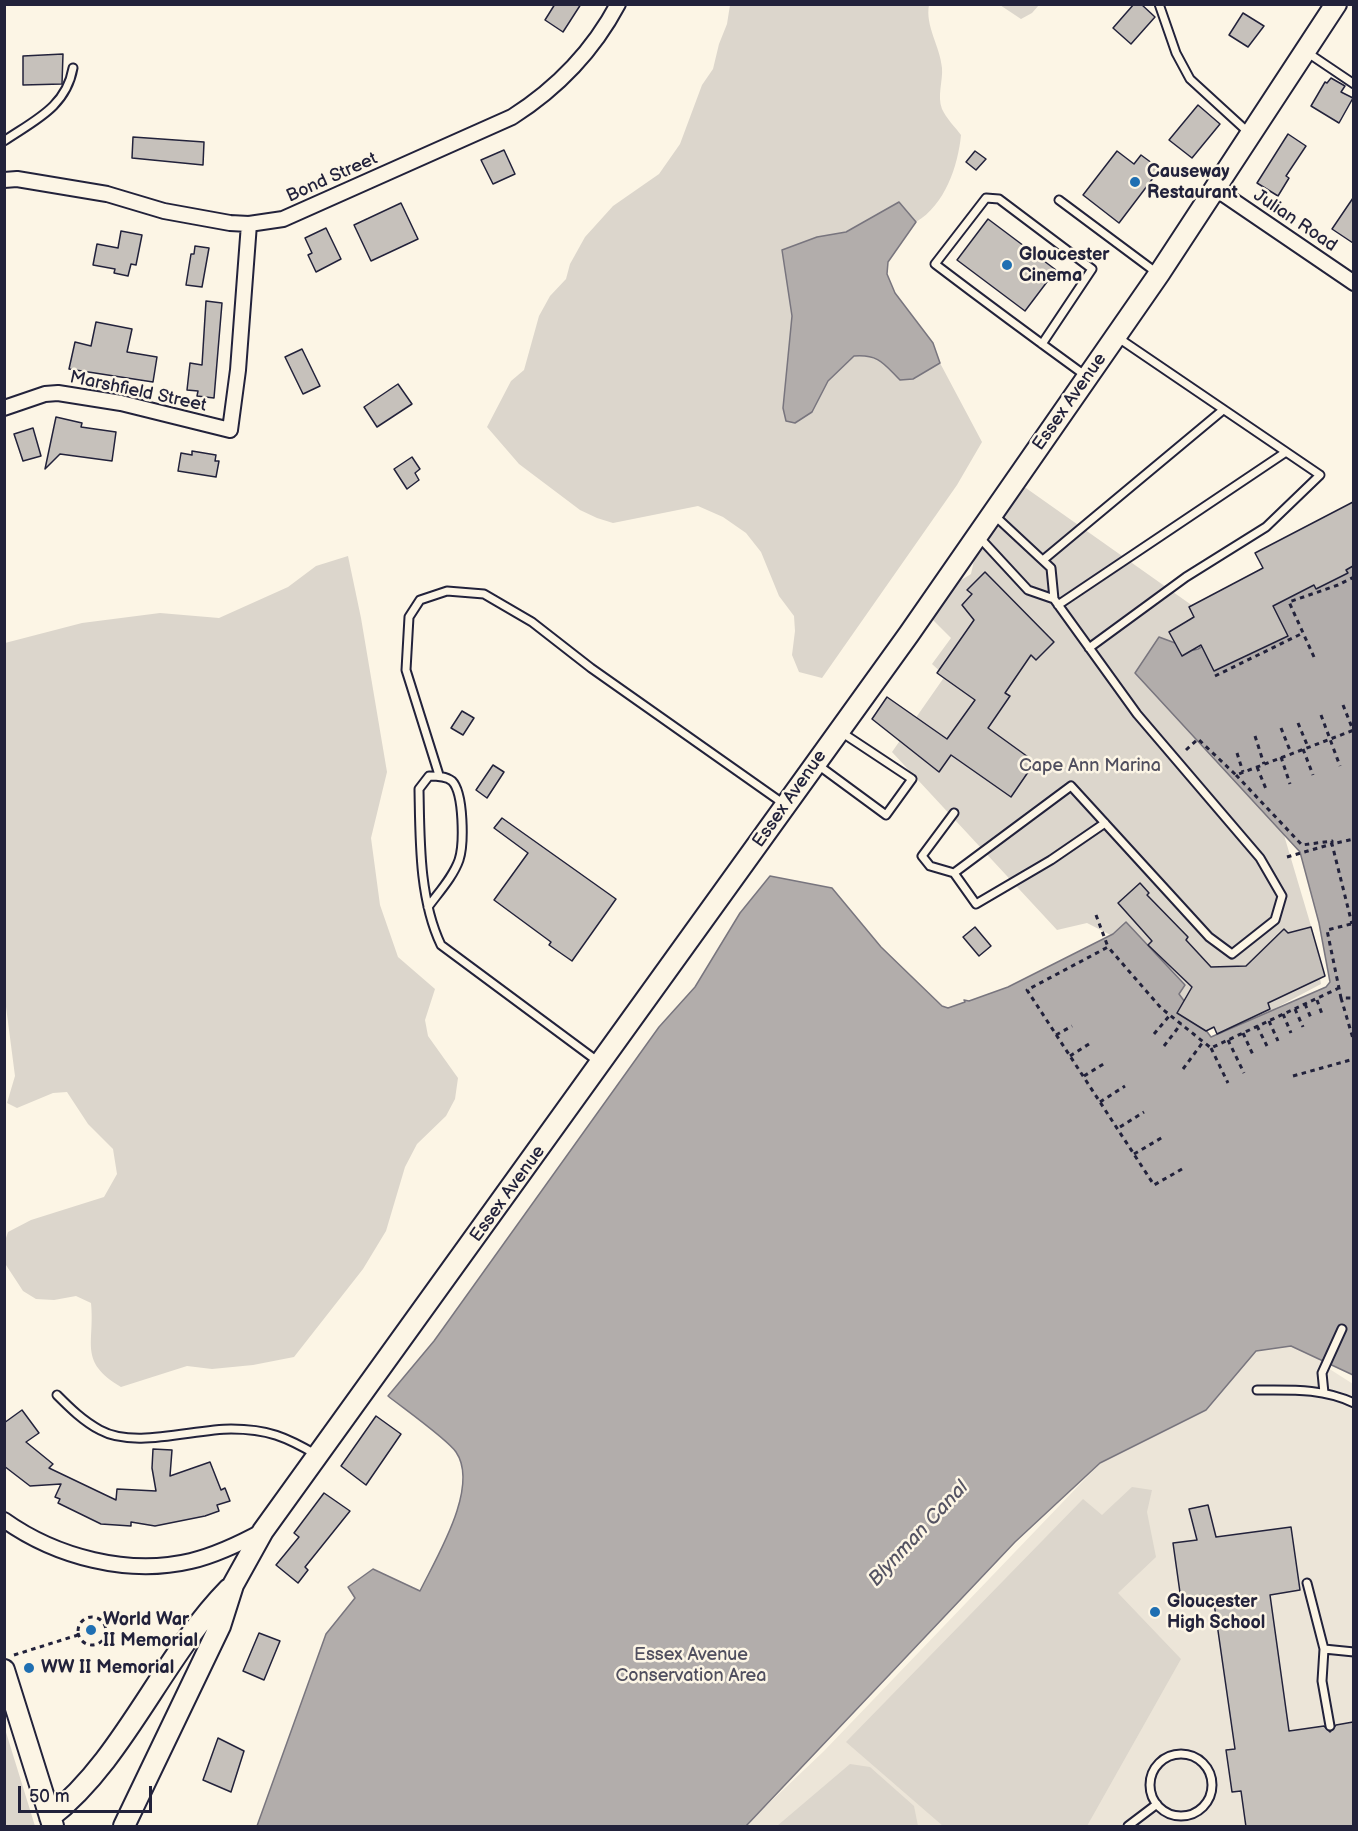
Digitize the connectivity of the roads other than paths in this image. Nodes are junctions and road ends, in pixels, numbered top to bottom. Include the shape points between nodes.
1 (618, 4) edge
2 (1159, 4) edge
3 (1336, 4) edge
4 (1306, 51) junction
5 (73, 68) dead end
6 (1353, 84) edge
7 (1251, 135) junction
8 (4, 141) edge
9 (4, 180) edge
10 (1216, 189) junction
11 (1059, 200) dead end
12 (249, 224) junction
13 (1160, 274) junction
14 (1353, 282) edge
15 (1116, 337) junction
16 (1042, 344) junction
17 (1087, 378) junction
18 (4, 408) edge
19 (1223, 410) junction
20 (1286, 452) junction
21 (992, 513) junction
22 (977, 535) junction
23 (1043, 560) junction
24 (1056, 602) junction
25 (1089, 648) junction
26 (839, 731) junction
27 (816, 763) junction
28 (439, 775) junction
29 (786, 806) junction
30 (954, 813) dead end
31 (1105, 823) junction
32 (954, 873) junction
33 (428, 907) junction
34 (602, 1064) junction
35 (1342, 1329) dead end
36 (1257, 1390) dead end
37 (1324, 1393) junction
38 (57, 1395) dead end
39 (1353, 1403) edge
40 (319, 1456) junction
41 (4, 1520) edge
42 (263, 1531) junction
43 (1307, 1583) dead end
44 (233, 1585) junction
45 (1324, 1649) junction
46 (1353, 1652) edge
47 (4, 1670) edge
48 (1330, 1726) dead end
49 (1157, 1804) junction
50 (51, 1822) edge
51 (124, 1827) edge
52 (1128, 1827) edge

1 - 12 street, Bond Street via 607,25 576,64 542,98 512,117 324,203 283,219
2 - 7 lane via 1176,53 1190,79
3 - 4 street, Essex Avenue
4 - 6 lane
4 - 7 street, Essex Avenue
5 - 8 lane via 64,97
7 - 10 street, Essex Avenue
9 - 12 street, Bond Street via 107,194 164,211
10 - 13 street, Essex Avenue
10 - 14 street, Julian Road
11 - 13 lane
12 - 18 street, Marshfield Street via 230,430 121,403 58,393
13 - 15 street, Essex Avenue
15 - 17 street, Essex Avenue
15 - 19 lane
16 - 16 lane via 1092,269 1009,206 986,198 935,264
16 - 17 lane
17 - 21 street, Essex Avenue
19 - 20 lane
19 - 23 lane
20 - 24 lane
20 - 25 lane via 1320,475 1266,527 1186,577
21 - 22 street, Essex Avenue
21 - 23 lane
22 - 24 lane via 1028,590
22 - 26 street, Essex Avenue
23 - 24 lane via 1051,568
24 - 25 lane
25 - 31 lane via 1144,723 1260,858 1282,896 1275,920 1232,954 1209,937
26 - 27 street, Essex Avenue
26 - 27 lane via 912,779 886,815
27 - 29 street, Essex Avenue
28 - 29 lane via 406,670 410,617 420,600 447,591 484,594 532,622
28 - 33 lane via 429,776 419,789
28 - 33 lane via 452,782 460,798 460,858
29 - 34 street, Essex Avenue
30 - 32 lane via 922,856 930,866
31 - 32 lane via 976,904
31 - 32 lane via 1071,786
33 - 34 lane via 441,945
34 - 40 street, Essex Avenue
35 - 37 lane via 1322,1373
36 - 37 lane
37 - 39 lane
38 - 40 lane via 101,1431 154,1437 230,1429 258,1431 285,1436
40 - 42 street, Essex Avenue
41 - 42 street via 58,1549 127,1565 191,1561
42 - 44 street, Essex Avenue
43 - 45 lane
44 - 50 street, Essex Avenue via 206,1613 108,1754
44 - 51 street, Essex Avenue via 220,1626
45 - 46 lane
45 - 48 lane via 1322,1681
47 - 50 street
49 - 49 lane via 1177,1815 1189,1815 1200,1809 1211,1788 1205,1766 1184,1755 1172,1755 1162,1761 1150,1782
49 - 52 lane

